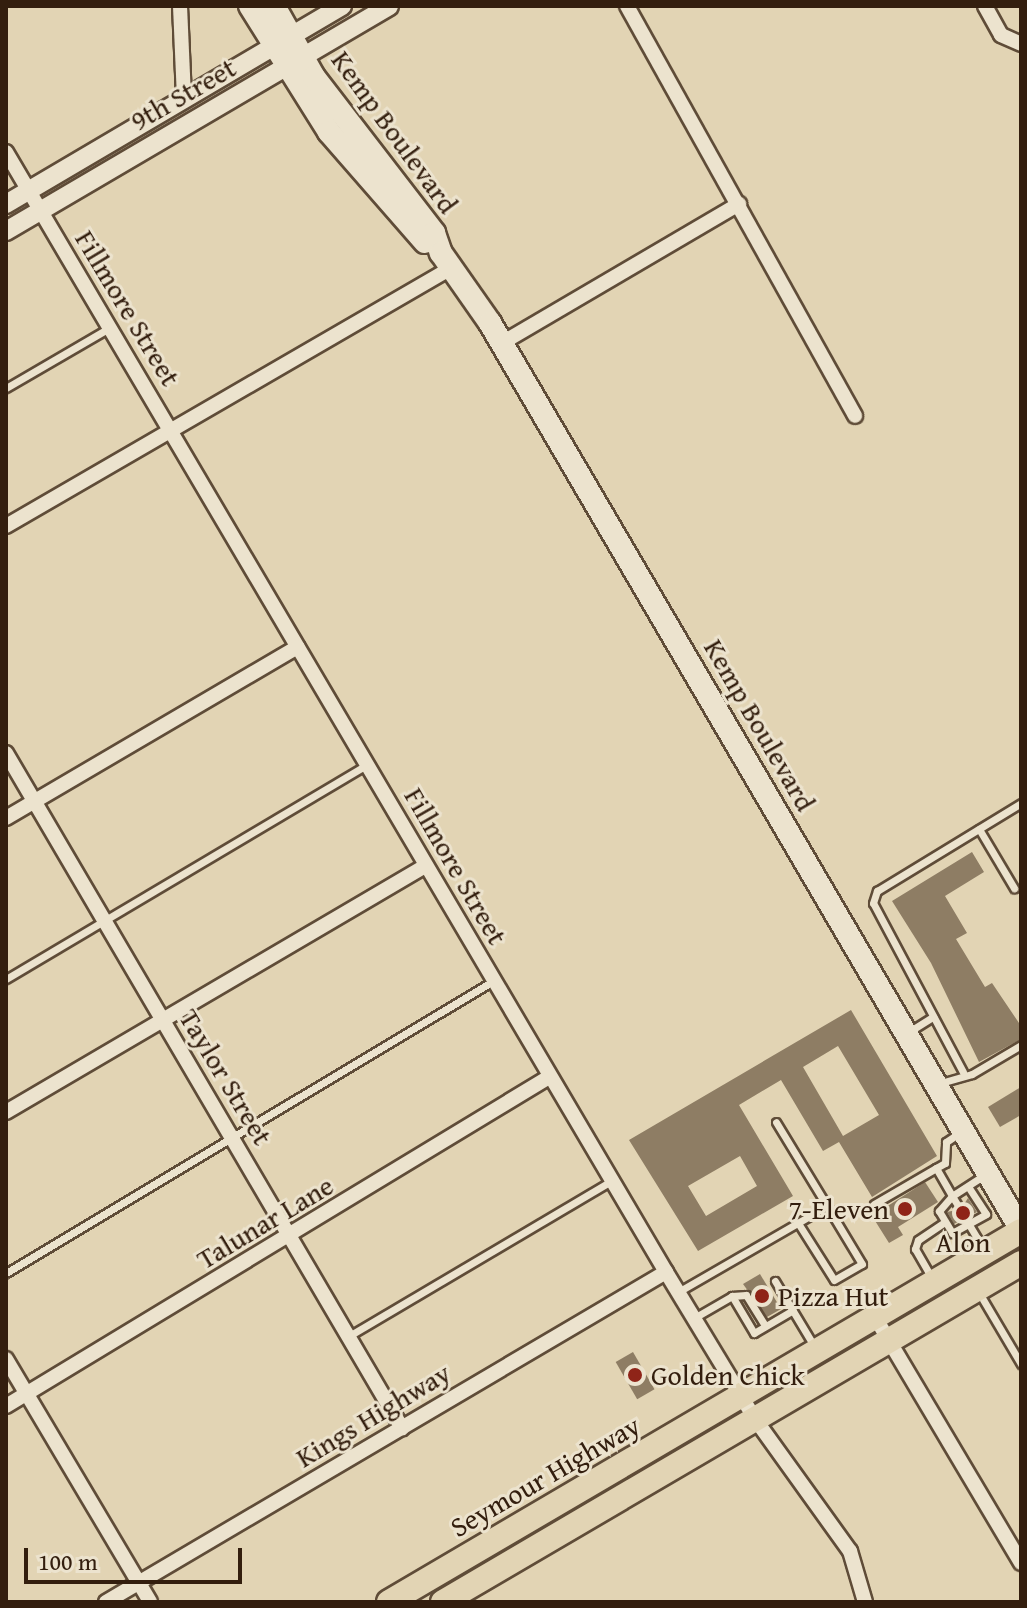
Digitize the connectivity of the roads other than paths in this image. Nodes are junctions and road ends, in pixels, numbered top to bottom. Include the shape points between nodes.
1 (180, 6) edge
2 (250, 6) edge
3 (274, 6) edge
4 (342, 6) edge
5 (389, 6) edge
6 (627, 6) edge
7 (985, 6) edge
8 (282, 41) junction
9 (1021, 44) edge
10 (294, 61) junction
11 (184, 99) junction
12 (6, 152) edge
13 (28, 190) junction
14 (6, 204) edge
15 (739, 204) junction
16 (40, 211) junction
17 (6, 231) edge
18 (446, 260) junction
19 (109, 328) junction
20 (502, 343) junction
21 (6, 388) edge
22 (855, 416) dead end
23 (170, 430) junction
24 (6, 526) edge
25 (298, 647) junction
26 (6, 753) edge
27 (367, 765) junction
28 (35, 801) junction
29 (1021, 803) edge
30 (6, 818) edge
31 (979, 829) junction
32 (425, 866) junction
33 (1014, 888) dead end
34 (104, 921) junction
35 (6, 979) edge
36 (493, 981) junction
37 (933, 1017) junction
38 (162, 1021) junction
39 (906, 1034) junction
40 (1021, 1045) edge
41 (963, 1072) junction
42 (549, 1077) junction
43 (935, 1085) junction
44 (6, 1112) edge
45 (776, 1122) dead end
46 (963, 1131) junction
47 (232, 1137) junction
48 (936, 1168) junction
49 (987, 1173) junction
50 (611, 1181) junction
51 (968, 1186) junction
52 (952, 1196) junction
53 (874, 1204) dead end
54 (957, 1204) dead end
55 (827, 1206) junction
56 (945, 1222) junction
57 (798, 1223) junction
58 (968, 1224) junction
59 (1021, 1230) edge
60 (291, 1237) junction
61 (985, 1251) junction
62 (1021, 1263) edge
63 (666, 1272) junction
64 (6, 1273) edge
65 (775, 1281) dead end
66 (934, 1282) junction
67 (977, 1290) junction
68 (678, 1292) junction
69 (732, 1296) junction
70 (793, 1310) junction
71 (875, 1317) junction
72 (694, 1318) junction
73 (765, 1326) junction
74 (349, 1336) junction
75 (889, 1341) junction
76 (817, 1351) junction
77 (6, 1359) edge
78 (1021, 1364) edge
79 (27, 1394) junction
80 (741, 1396) junction
81 (6, 1406) edge
82 (755, 1419) junction
83 (402, 1428) junction
84 (478, 1550) junction
85 (1021, 1563) edge
86 (491, 1574) junction
87 (139, 1583) junction
88 (106, 1602) edge
89 (150, 1602) edge
90 (389, 1602) edge
91 (443, 1602) edge
92 (865, 1602) edge

1 - 11 street
2 - 8 main road, Kemp Boulevard
3 - 8 main road, Kemp Boulevard
4 - 8 street, 9th Street
5 - 10 street, 9th Street
6 - 15 street
7 - 9 street via 1001,35
8 - 10 main road, Kemp Boulevard
8 - 11 street, 9th Street
10 - 16 street, 9th Street
10 - 18 main road, Kemp Boulevard via 351,159
11 - 13 street, 9th Street
12 - 13 street, Fillmore Street
13 - 14 street, 9th Street
13 - 16 street, Fillmore Street
15 - 20 street
15 - 22 street
16 - 17 street, 9th Street
16 - 19 street, Fillmore Street
18 - 20 main road, Kemp Boulevard
18 - 23 street
19 - 21 lane
19 - 23 street, Fillmore Street
20 - 39 main road, Kemp Boulevard
23 - 24 street
23 - 25 street, Fillmore Street
25 - 27 street, Fillmore Street
25 - 28 street
26 - 28 street, Taylor Street
27 - 32 street, Fillmore Street
27 - 34 lane
28 - 30 street
28 - 34 street, Taylor Street
29 - 31 lane
31 - 33 lane
31 - 37 lane via 877,891 873,903
32 - 36 street, Fillmore Street
32 - 38 street
34 - 35 lane
34 - 38 street, Taylor Street
36 - 42 street, Fillmore Street
36 - 47 lane
37 - 39 lane
37 - 41 lane
38 - 44 street
38 - 47 street, Taylor Street
39 - 43 main road, Kemp Boulevard
40 - 41 lane via 972,1074
41 - 43 lane
42 - 50 street, Fillmore Street
42 - 60 street, Talunar Lane
43 - 46 main road, Kemp Boulevard
45 - 55 lane
46 - 48 lane via 946,1142 945,1163
46 - 49 main road, Kemp Boulevard
47 - 60 street, Taylor Street
47 - 64 lane
48 - 52 lane
48 - 53 lane
49 - 51 lane
49 - 59 main road, Kemp Boulevard
50 - 63 street, Fillmore Street
50 - 74 lane
51 - 52 lane
51 - 58 lane via 986,1214
52 - 54 lane
52 - 56 lane via 939,1211
55 - 57 lane
55 - 57 lane via 862,1264 834,1280
56 - 58 lane via 952,1233
56 - 66 lane via 918,1240 915,1249
57 - 68 lane
58 - 61 lane
59 - 61 main road, Seymour Highway
60 - 74 street, Taylor Street
60 - 79 street, Talunar Lane
61 - 66 main road, Seymour Highway
62 - 67 main road, Seymour Highway
63 - 68 street, Fillmore Street
63 - 83 street, Kings Highway
65 - 70 lane
66 - 71 main road, Seymour Highway
67 - 75 main road, Seymour Highway
67 - 78 lane
68 - 72 street, Fillmore Street
69 - 72 lane
69 - 73 lane via 746,1295
69 - 73 lane via 754,1333
70 - 73 lane
70 - 76 lane
71 - 75 street
71 - 76 main road, Seymour Highway
72 - 80 street, Fillmore Street
74 - 83 street, Taylor Street
75 - 82 main road, Seymour Highway
75 - 85 street
76 - 80 main road, Seymour Highway
77 - 79 street
79 - 81 street, Talunar Lane
79 - 87 street
80 - 82 street, Fillmore Street
80 - 84 main road, Seymour Highway
82 - 86 main road, Seymour Highway
82 - 92 street, Fillmore Street via 850,1551
83 - 87 street, Kings Highway
84 - 86 main road
84 - 90 main road, Seymour Highway
86 - 91 main road, Seymour Highway
87 - 88 street, Kings Highway
87 - 89 street

